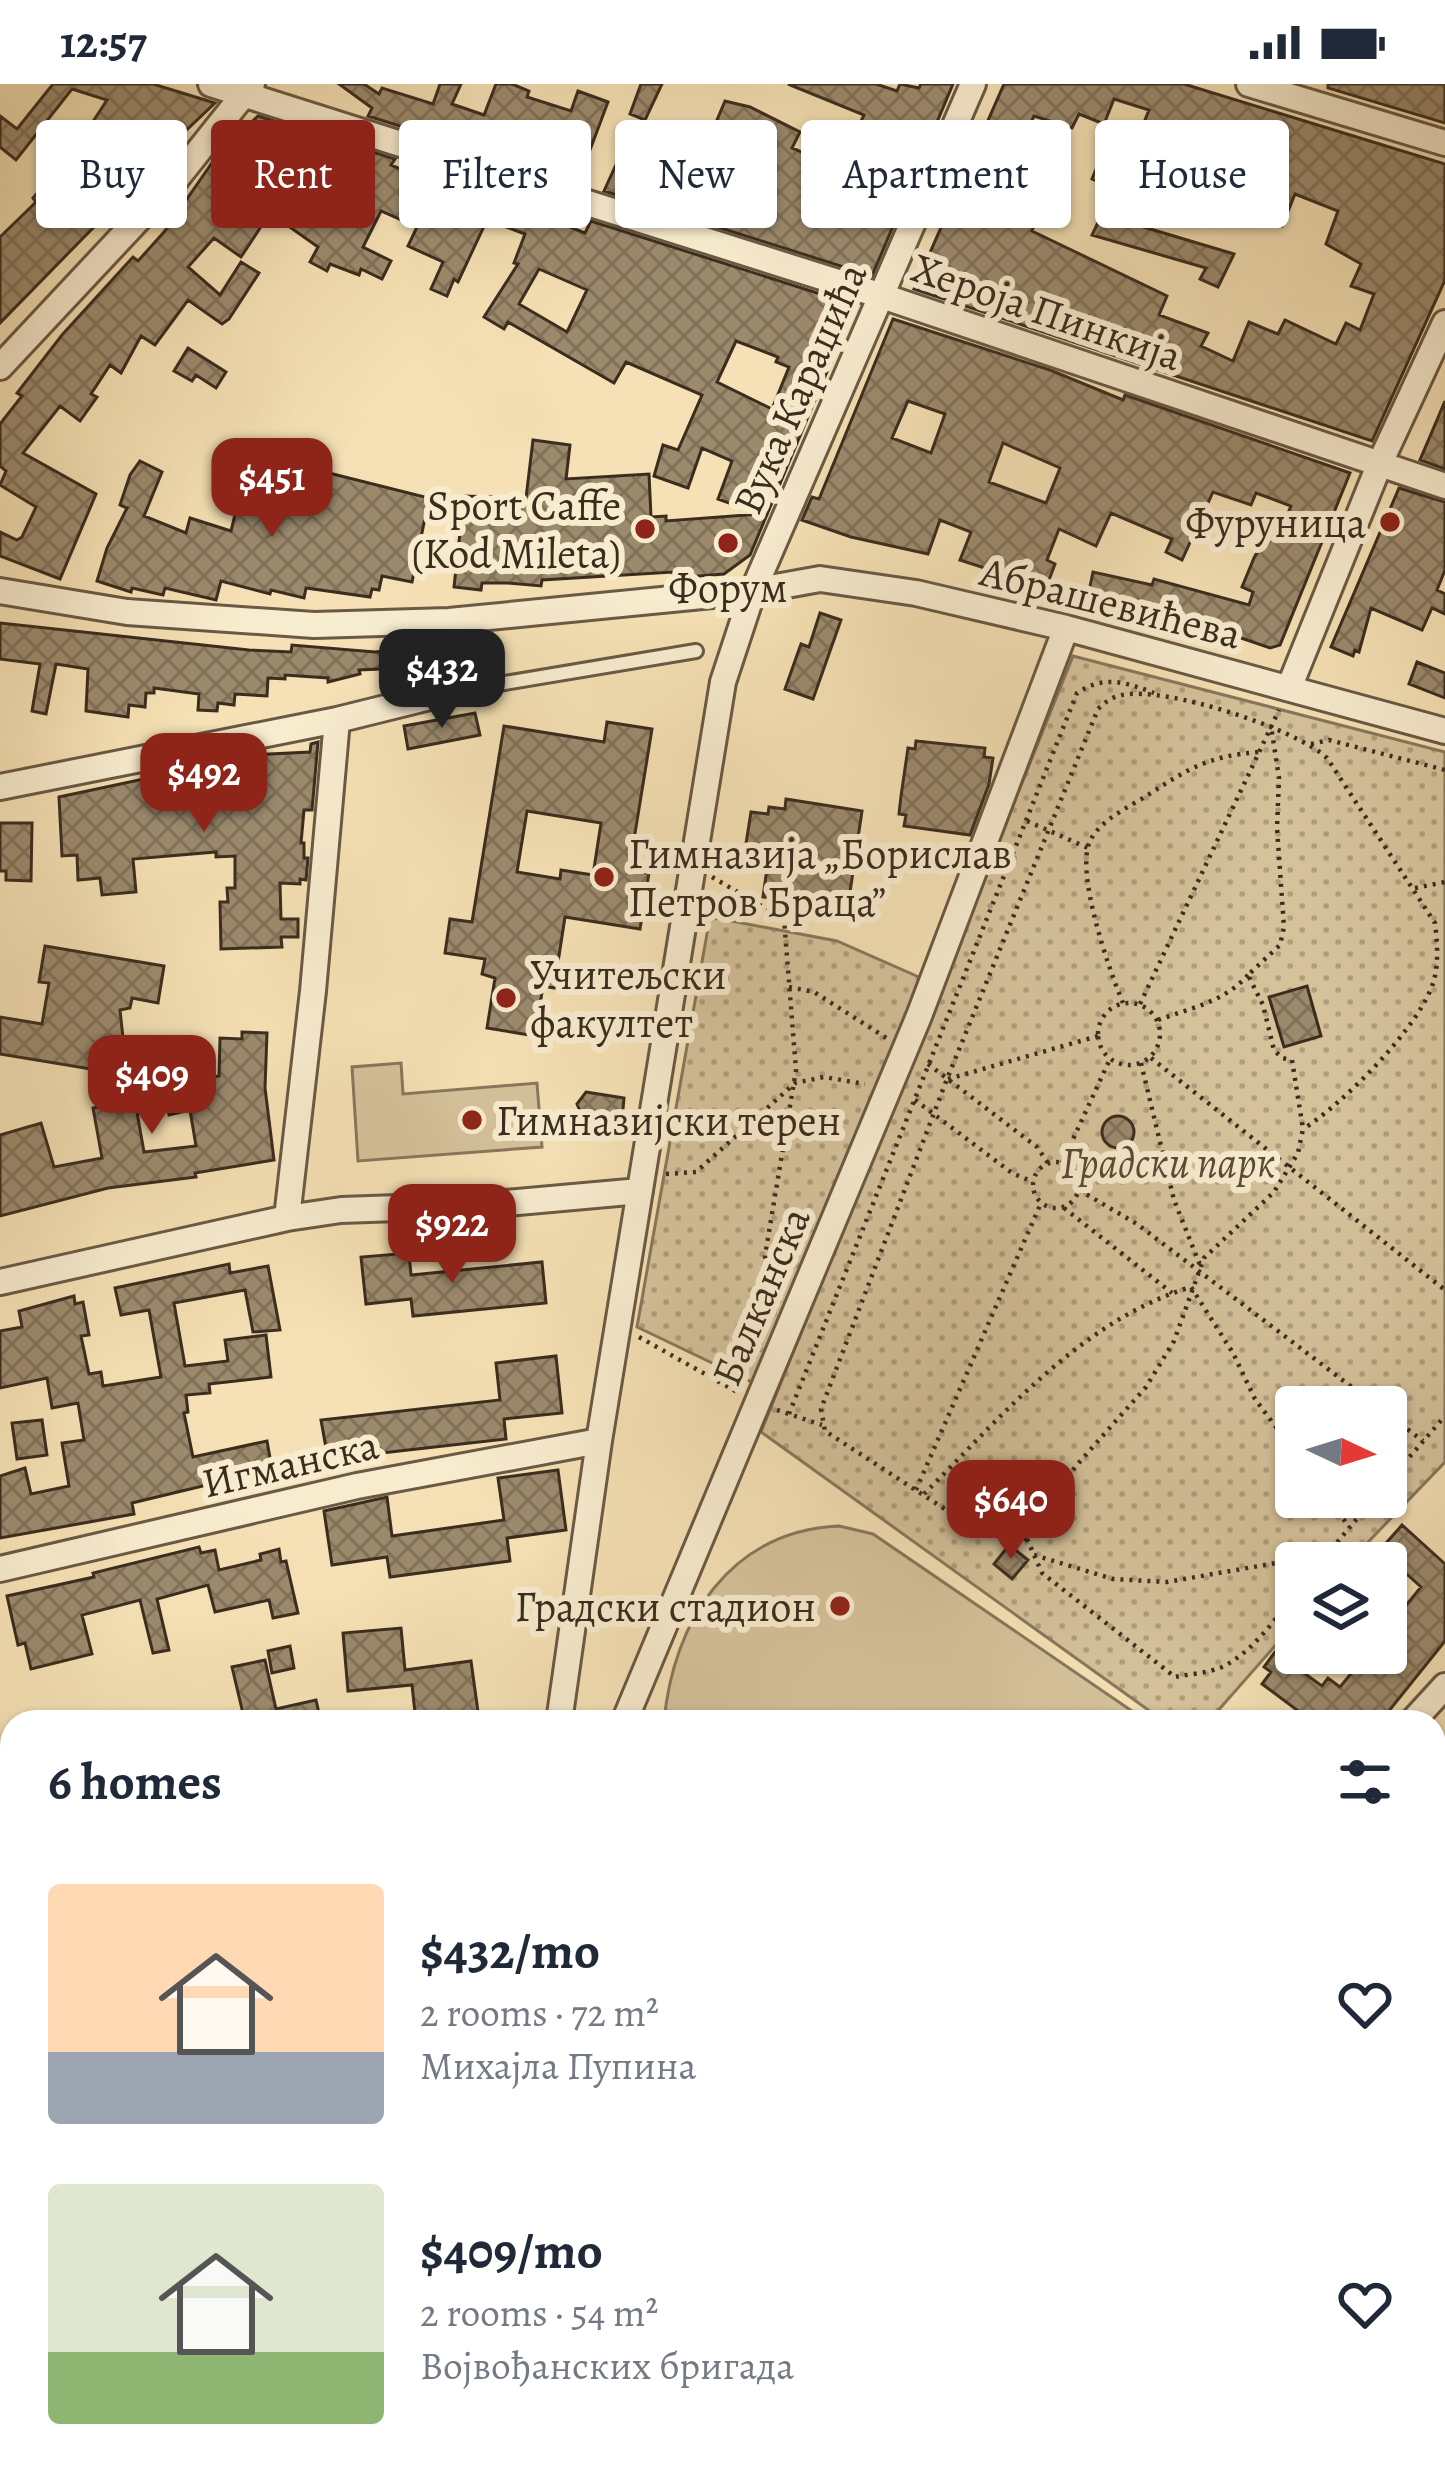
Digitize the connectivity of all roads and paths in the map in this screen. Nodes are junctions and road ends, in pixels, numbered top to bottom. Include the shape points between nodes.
1 (211, 84) edge
2 (973, 84) edge
3 (1249, 84) edge
4 (249, 89) edge
5 (1445, 142) edge
6 (882, 296) junction
7 (1445, 323) edge
8 (0, 367) edge
9 (1380, 464) junction
10 (1445, 486) edge
11 (0, 591) edge
12 (753, 591) junction
13 (449, 621) junction
14 (1066, 628) junction
15 (696, 651) dead end
16 (1289, 688) junction
17 (450, 692) junction
18 (1158, 694) junction
19 (337, 720) junction
20 (1271, 726) junction
21 (1445, 731) edge
22 (1311, 744) junction
23 (1259, 752) junction
24 (1445, 770) edge
25 (0, 787) edge
26 (1026, 820) junction
27 (1048, 832) junction
28 (1088, 848) junction
29 (690, 867) junction
30 (1445, 882) edge
31 (1412, 889) junction
32 (1436, 933) junction
33 (1445, 938) edge
34 (1248, 975) junction
35 (789, 987) junction
36 (1123, 1003) junction
37 (1140, 1004) junction
38 (1158, 1020) junction
39 (1098, 1036) junction
40 (905, 1050) junction
41 (1150, 1058) junction
42 (1110, 1059) junction
43 (1142, 1063) junction
44 (928, 1065) junction
45 (947, 1079) junction
46 (795, 1083) junction
47 (887, 1091) junction
48 (914, 1100) junction
49 (934, 1114) junction
50 (1303, 1129) junction
51 (1048, 1163) junction
52 (1062, 1163) junction
53 (1289, 1166) junction
54 (641, 1181) junction
55 (1033, 1181) junction
56 (1079, 1190) junction
57 (1041, 1204) junction
58 (1064, 1208) junction
59 (287, 1218) junction
60 (1198, 1267) junction
61 (0, 1282) edge
62 (1192, 1287) junction
63 (1445, 1290) edge
64 (1172, 1293) junction
65 (619, 1326) junction
66 (788, 1330) junction
67 (1351, 1386) edge
68 (758, 1403) junction
69 (789, 1414) junction
70 (1445, 1416) edge
71 (822, 1425) junction
72 (1275, 1426) edge
73 (1407, 1429) edge
74 (599, 1441) junction
75 (1423, 1441) junction
76 (1407, 1460) edge
77 (916, 1490) junction
78 (923, 1495) junction
79 (1343, 1518) edge
80 (1358, 1518) edge
81 (1350, 1528) junction
82 (1028, 1539) junction
83 (1338, 1542) edge
84 (1034, 1555) junction
85 (1275, 1563) edge
86 (0, 1569) edge
87 (1275, 1618) edge
88 (1445, 1686) edge
89 (561, 1710) edge
90 (629, 1710) edge
91 (1423, 1710) edge

1 - 4 street, Хероја Пинкија
2 - 6 street, Вука Караџића
3 - 5 street
4 - 6 street, Хероја Пинкија
4 - 8 street
6 - 9 street, Хероја Пинкија
6 - 12 street, Вука Караџића
7 - 9 street
9 - 10 street, Хероја Пинкија
9 - 16 street
11 - 13 street, Абрашевићева via 196,618
12 - 13 street, Абрашевићева
12 - 14 street, Абрашевићева via 820,580
12 - 29 street, Вука Караџића via 722,682
13 - 17 street
14 - 16 street, Абрашевићева
14 - 40 street, Балканска
15 - 17 lane
16 - 20 path
16 - 21 street, Абрашевићева
17 - 19 street
18 - 20 path
18 - 26 path via 1111,680 1077,693
18 - 27 path via 1125,694 1098,709
19 - 25 street
19 - 59 street
20 - 22 path
20 - 23 path
20 - 34 path via 1284,927 1280,945
22 - 24 path via 1329,740
22 - 31 path
23 - 28 path via 1196,764 1118,814
23 - 37 path
26 - 27 path
26 - 44 path
27 - 28 path
27 - 45 path
28 - 36 path via 1085,868
29 - 35 path via 784,919
29 - 54 street, Вука Караџића
30 - 31 path
31 - 32 path
32 - 33 path
32 - 50 path via 1428,994 1375,1065
34 - 38 path via 1232,992
34 - 50 path via 1274,1050 1292,1060
35 - 40 path via 814,992
35 - 46 path
36 - 37 path
36 - 39 path via 1101,1019
37 - 38 path
38 - 41 path via 1161,1038
39 - 42 path
39 - 45 path
40 - 44 path
40 - 47 street, Балканска
41 - 43 path
41 - 53 path
42 - 43 path
42 - 52 path
43 - 60 path
44 - 45 path
44 - 48 path
45 - 49 path
45 - 51 path
46 - 47 path via 835,1078
46 - 54 path via 696,1172
46 - 66 path via 765,1256 770,1304
47 - 66 street, Балканска
48 - 49 path
48 - 69 path
49 - 55 path
49 - 71 path via 820,1409
50 - 53 path
51 - 52 path
51 - 55 path
52 - 56 path via 1074,1170
53 - 60 path via 1274,1192
53 - 63 path
54 - 59 street via 484,1204
54 - 65 street, Вука Караџића
55 - 57 path
56 - 58 path
56 - 60 path
57 - 58 path
57 - 77 path
58 - 64 path
59 - 61 street
60 - 62 path
60 - 67 path
62 - 64 path
62 - 72 path
62 - 82 path via 1146,1387 1065,1479
64 - 78 path via 1060,1359
65 - 68 path
65 - 74 street, Вука Караџића
66 - 68 street, Балканска
68 - 69 path
68 - 90 street, Балканска
69 - 71 path
70 - 75 path
71 - 77 path
73 - 75 path
74 - 86 street, Игманска via 357,1486
74 - 89 street, Вука Караџића
75 - 76 path
77 - 78 path
78 - 82 path via 980,1532
79 - 81 path
80 - 81 path
81 - 83 path
82 - 84 path
84 - 85 path via 1113,1579 1167,1582
84 - 87 path via 1042,1573 1175,1677 1231,1662
88 - 91 street

